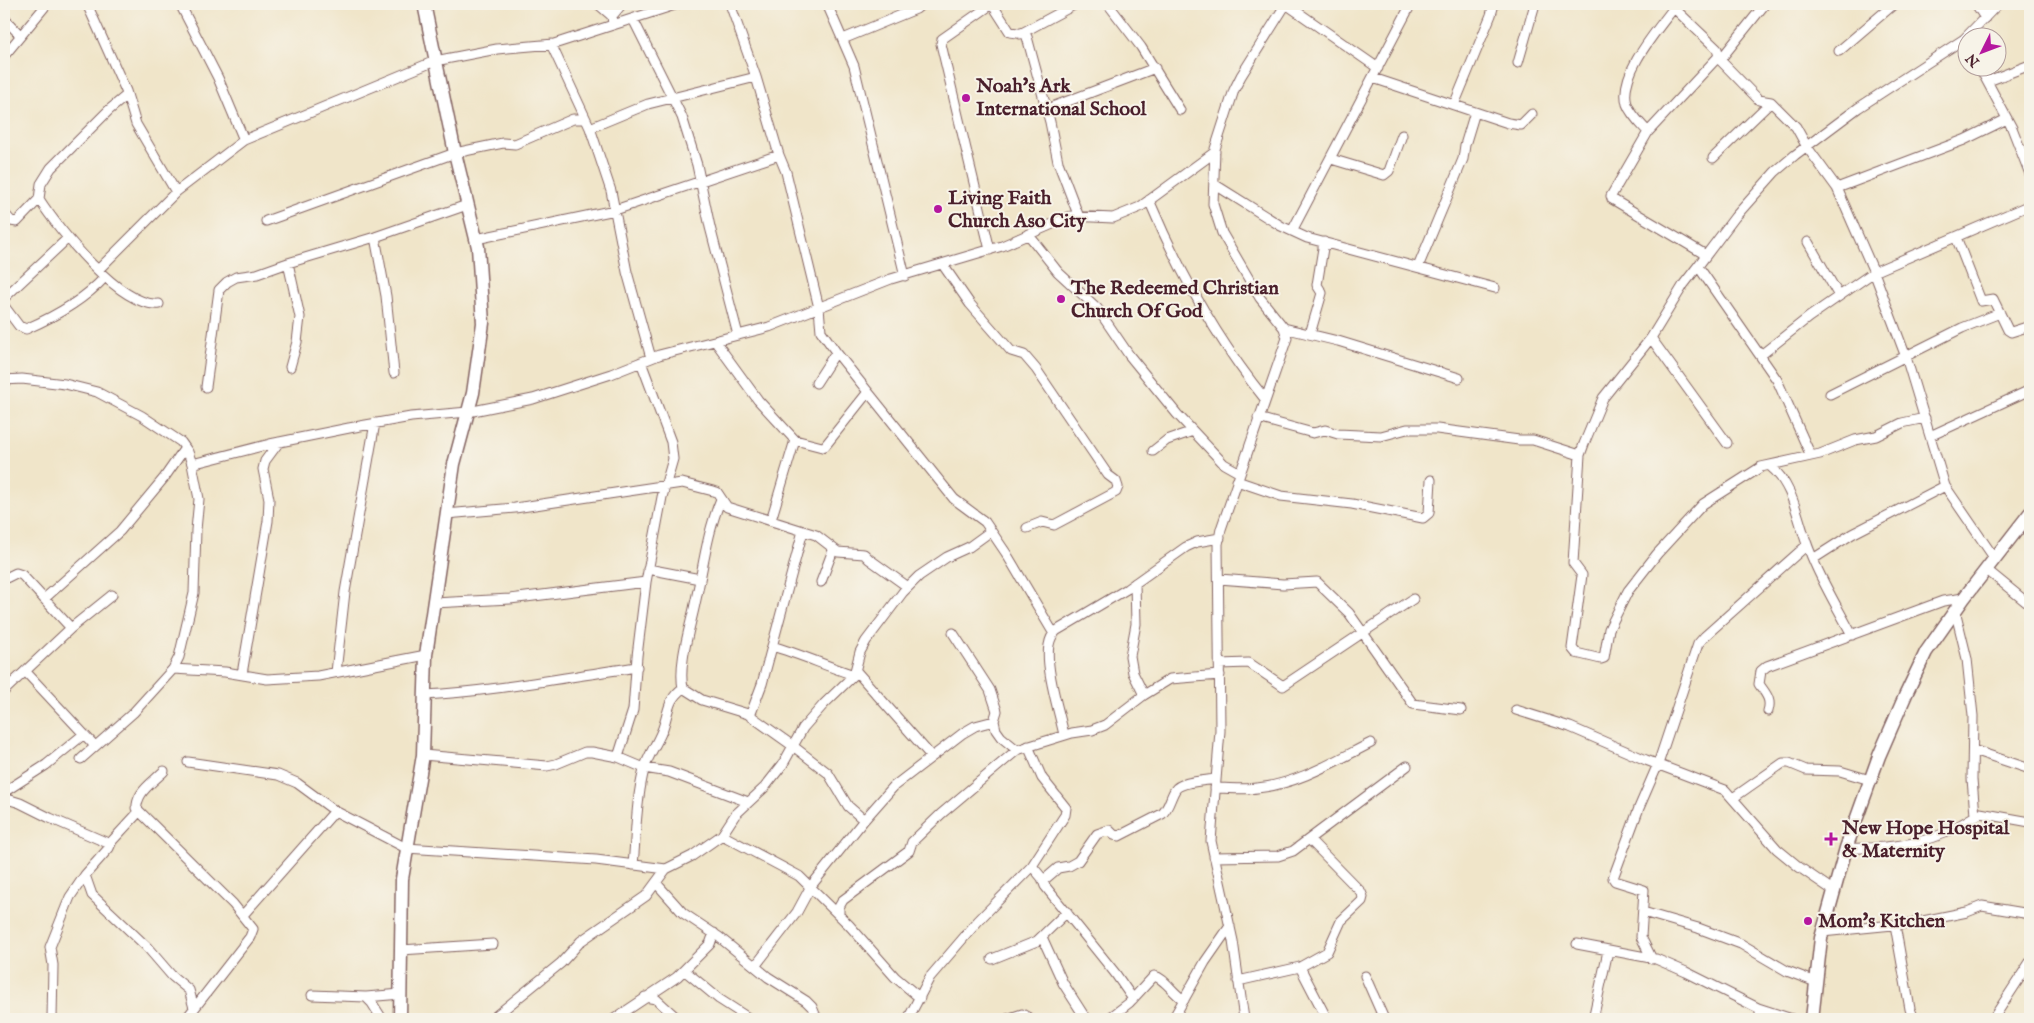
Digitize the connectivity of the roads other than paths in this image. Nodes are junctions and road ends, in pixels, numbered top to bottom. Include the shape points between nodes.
1 (47, 4) edge
2 (87, 4) edge
3 (180, 4) edge
4 (424, 4) edge
5 (598, 4) edge
6 (622, 4) edge
7 (678, 4) edge
8 (730, 4) edge
9 (827, 4) edge
10 (922, 4) edge
11 (992, 4) edge
12 (1076, 4) edge
13 (1108, 4) edge
14 (1286, 4) edge
15 (1411, 4) edge
16 (1494, 4) edge
17 (1535, 4) edge
18 (1765, 4) edge
19 (1894, 4) edge
20 (1976, 4) edge
21 (1998, 4) edge
22 (1675, 6) edge
23 (4, 18) edge
24 (1985, 18) junction
25 (633, 19) junction
26 (613, 21) junction
27 (1977, 28) edge
28 (1019, 34) junction
29 (20, 35) junction
30 (842, 39) junction
31 (551, 44) junction
32 (1956, 48) edge
33 (1838, 50) dead end
34 (4, 56) edge
35 (1719, 58) junction
36 (435, 62) junction
37 (1518, 63) dead end
38 (2030, 65) edge
39 (1154, 68) junction
40 (1378, 68) junction
41 (756, 77) junction
42 (1373, 78) junction
43 (1988, 80) joint
44 (127, 95) junction
45 (673, 97) junction
46 (1771, 102) junction
47 (1454, 105) junction
48 (1047, 109) junction
49 (1180, 110) dead end
50 (1475, 112) junction
51 (1532, 114) dead end
52 (585, 118) junction
53 (2007, 119) junction
54 (590, 128) junction
55 (1648, 132) junction
56 (1402, 135) dead end
57 (244, 140) junction
58 (1807, 146) junction
59 (1215, 152) junction
60 (455, 153) junction
61 (779, 154) junction
62 (1713, 158) dead end
63 (2027, 158) edge
64 (1330, 159) junction
65 (2030, 174) edge
66 (700, 180) junction
67 (1214, 184) junction
68 (1837, 188) junction
69 (176, 192) junction
70 (38, 199) junction
71 (1149, 200) junction
72 (467, 205) junction
73 (2030, 205) edge
74 (615, 210) junction
75 (4, 213) edge
76 (1079, 217) junction
77 (266, 221) dead end
78 (1292, 231) junction
79 (1028, 234) junction
80 (375, 237) junction
81 (1956, 237) junction
82 (68, 238) junction
83 (476, 238) junction
84 (1324, 242) junction
85 (1808, 242) dead end
86 (990, 250) junction
87 (1706, 255) junction
88 (288, 263) junction
89 (943, 265) junction
90 (1698, 266) junction
91 (1418, 267) junction
92 (98, 270) junction
93 (1874, 272) junction
94 (905, 276) junction
95 (105, 277) junction
96 (1495, 288) dead end
97 (1839, 296) junction
98 (4, 298) edge
99 (159, 304) dead end
100 (4, 306) edge
101 (819, 308) junction
102 (2000, 313) junction
103 (2030, 326) edge
104 (1284, 328) junction
105 (1310, 334) junction
106 (738, 335) junction
107 (1651, 338) junction
108 (714, 341) junction
109 (836, 352) junction
110 (1761, 355) junction
111 (1906, 357) junction
112 (651, 358) junction
113 (641, 362) junction
114 (290, 367) dead end
115 (394, 372) dead end
116 (1459, 378) dead end
117 (4, 380) edge
118 (816, 383) dead end
119 (206, 387) dead end
120 (2030, 390) edge
121 (868, 392) junction
122 (1830, 394) dead end
123 (1265, 399) junction
124 (468, 412) junction
125 (1258, 418) junction
126 (1925, 418) junction
127 (375, 423) junction
128 (1193, 431) junction
129 (1930, 436) junction
130 (795, 440) junction
131 (279, 442) junction
132 (1727, 443) dead end
133 (185, 448) junction
134 (1153, 451) dead end
135 (1580, 455) junction
136 (1811, 456) junction
137 (192, 464) junction
138 (1770, 466) junction
139 (671, 470) junction
140 (1239, 477) junction
141 (1431, 480) dead end
142 (682, 483) junction
143 (664, 486) junction
144 (1946, 486) junction
145 (722, 499) junction
146 (2030, 513) edge
147 (446, 514) junction
148 (771, 520) junction
149 (1027, 528) dead end
150 (803, 531) junction
151 (991, 531) junction
152 (1220, 538) junction
153 (1807, 545) junction
154 (833, 550) junction
155 (1813, 559) junction
156 (1995, 559) junction
157 (648, 569) junction
158 (1987, 570) junction
159 (1219, 578) junction
160 (4, 579) edge
161 (700, 579) junction
162 (646, 582) junction
163 (821, 582) dead end
164 (1135, 583) junction
165 (908, 586) junction
166 (112, 595) dead end
167 (1964, 598) junction
168 (44, 599) junction
169 (1413, 599) dead end
170 (434, 603) junction
171 (2030, 605) edge
172 (1956, 610) junction
173 (71, 628) junction
174 (953, 632) dead end
175 (1362, 633) junction
176 (1054, 634) junction
177 (1852, 636) junction
178 (772, 646) junction
179 (426, 655) junction
180 (1219, 664) junction
181 (637, 667) junction
182 (173, 669) junction
183 (25, 671) junction
184 (336, 672) junction
185 (855, 673) junction
186 (242, 674) junction
187 (1220, 675) junction
188 (683, 688) junction
189 (4, 691) edge
190 (1144, 695) junction
191 (425, 696) junction
192 (1461, 710) dead end
193 (1516, 710) dead end
194 (1768, 711) dead end
195 (750, 716) junction
196 (994, 721) junction
197 (84, 734) junction
198 (1064, 735) junction
199 (1371, 742) dead end
200 (95, 746) junction
201 (793, 746) junction
202 (1028, 746) junction
203 (1018, 750) junction
204 (1972, 750) junction
205 (423, 755) junction
206 (932, 756) junction
207 (618, 757) junction
208 (81, 759) dead end
209 (188, 762) dead end
210 (1658, 764) junction
211 (1407, 766) dead end
212 (644, 768) junction
213 (2030, 769) edge
214 (164, 771) dead end
215 (1870, 780) junction
216 (1215, 784) junction
217 (4, 792) edge
218 (4, 798) edge
219 (1733, 798) junction
220 (748, 802) junction
221 (136, 808) junction
222 (335, 811) junction
223 (1975, 815) junction
224 (864, 820) junction
225 (2030, 822) edge
226 (722, 835) junction
227 (1310, 840) junction
228 (110, 844) junction
229 (406, 848) junction
230 (1846, 848) junction
231 (1214, 857) junction
232 (633, 865) junction
233 (1032, 866) junction
234 (666, 869) junction
235 (85, 876) junction
236 (1044, 880) junction
237 (657, 884) junction
238 (811, 886) junction
239 (1834, 891) junction
240 (823, 900) junction
241 (843, 900) junction
242 (1067, 912) junction
243 (1643, 912) junction
244 (2030, 914) edge
245 (243, 915) junction
246 (839, 915) junction
247 (1895, 925) junction
248 (1230, 926) junction
249 (1822, 932) junction
250 (714, 933) junction
251 (1042, 937) junction
252 (1643, 940) junction
253 (724, 941) junction
254 (493, 944) dead end
255 (710, 944) junction
256 (1577, 944) dead end
257 (401, 950) junction
258 (1608, 952) junction
259 (1632, 956) junction
260 (992, 959) dead end
261 (1652, 959) junction
262 (2030, 962) edge
263 (756, 965) junction
264 (1300, 967) junction
265 (684, 970) junction
266 (1366, 976) dead end
267 (1238, 981) junction
268 (1816, 982) junction
269 (401, 994) junction
270 (312, 995) dead end
271 (366, 997) junction
272 (645, 997) junction
273 (920, 998) junction
274 (1133, 999) junction
275 (1184, 1000) junction
276 (194, 1008) junction
277 (1761, 1009) junction
278 (52, 1019) edge
279 (186, 1019) edge
280 (382, 1019) edge
281 (400, 1019) edge
282 (492, 1019) edge
283 (614, 1019) edge
284 (678, 1019) edge
285 (750, 1019) edge
286 (818, 1019) edge
287 (908, 1019) edge
288 (1007, 1019) edge
289 (1031, 1019) edge
290 (1086, 1019) edge
291 (1108, 1019) edge
292 (1173, 1019) edge
293 (1244, 1019) edge
294 (1327, 1019) edge
295 (1384, 1019) edge
296 (1592, 1019) edge
297 (1759, 1019) edge
298 (1792, 1019) edge
299 (1812, 1019) edge
300 (1914, 1019) edge
301 (1993, 1019) edge

1 - 29 street
2 - 44 street
3 - 57 street via 218,78
4 - 36 street
5 - 26 street
6 - 26 street
7 - 25 street
8 - 41 street
9 - 30 street
10 - 30 street
11 - 28 street via 1010,32
11 - 86 street via 942,39 941,44
12 - 28 street
13 - 39 street
14 - 40 street
14 - 59 street via 1234,90
15 - 40 street
16 - 47 street
17 - 37 street
18 - 35 street
19 - 33 street
20 - 24 street
21 - 24 street
22 - 35 street via 1717,49
22 - 55 street via 1640,54 1625,94 1631,112
23 - 29 street
24 - 27 street
25 - 26 street
25 - 45 street
26 - 31 street
28 - 48 street via 1025,34 1029,40
29 - 34 street
30 - 94 street via 854,66
31 - 36 street via 497,49
31 - 52 street
32 - 58 street via 1858,108
35 - 46 street via 1759,100
35 - 55 street
36 - 57 street
36 - 60 street
38 - 43 street
39 - 48 street
39 - 49 street
40 - 42 street
41 - 45 street
41 - 61 street
42 - 47 street
42 - 64 street
43 - 53 street
44 - 69 street via 136,124
44 - 70 street via 51,168 41,184
45 - 54 street
45 - 66 street
46 - 58 street via 1796,127
46 - 62 street
47 - 50 street
48 - 76 street via 1058,162
50 - 51 street via 1521,125
50 - 91 street via 1463,159
52 - 54 street
52 - 60 street via 515,144 502,143
53 - 63 street
53 - 68 street via 1964,140
54 - 74 street
55 - 87 street via 1611,198
56 - 64 street via 1389,171 1384,176
57 - 69 street
58 - 68 street
58 - 87 street via 1775,172
59 - 67 street
59 - 71 street
60 - 72 street
60 - 77 street
61 - 66 street
61 - 101 street
63 - 65 street
64 - 78 street
66 - 74 street
66 - 106 street
67 - 78 street
67 - 104 street via 1214,204 1222,233 1260,298
68 - 93 street
69 - 92 street
70 - 75 street via 17,222 11,221
70 - 82 street
71 - 76 street via 1113,218
71 - 123 street via 1162,232 1203,306 1247,377
72 - 80 street
72 - 83 street
73 - 81 street
74 - 83 street
74 - 112 street via 627,272
76 - 79 street via 1071,216
78 - 84 street
79 - 86 street
79 - 128 street via 1058,272 1096,308 1129,355
80 - 88 street
80 - 115 street via 386,296
81 - 93 street
81 - 102 street via 1981,301 1993,299
82 - 92 street
82 - 98 street
83 - 124 street via 483,323
84 - 91 street
84 - 105 street via 1317,285 1322,293
85 - 97 street
86 - 89 street
87 - 90 street
88 - 114 street via 300,317
88 - 119 street via 257,274 236,277 219,290
89 - 94 street
89 - 149 street via 970,304 1012,351 1024,355 1036,369 1118,487 1116,492 1054,524 1042,522
90 - 107 street
90 - 110 street
91 - 96 street
92 - 95 street
93 - 97 street
93 - 111 street
94 - 101 street
95 - 99 street via 135,300
95 - 100 street via 91,292 26,329 19,326
97 - 110 street
101 - 106 street
101 - 109 street via 821,330
102 - 103 street via 2011,332
102 - 111 street via 1962,328
104 - 105 street
104 - 123 street via 1287,338
105 - 116 street
106 - 108 street
107 - 132 street
107 - 135 street via 1603,398
108 - 112 street
108 - 130 street via 758,400
109 - 118 street
109 - 121 street
110 - 136 street via 1777,380
111 - 122 street
111 - 126 street
112 - 113 street
113 - 124 street via 533,399
113 - 139 street via 671,442
117 - 133 street via 65,384 97,392 142,416
120 - 129 street
121 - 130 street via 825,446
121 - 151 street via 954,499 974,512
123 - 125 street
124 - 127 street
124 - 147 street via 454,464
125 - 135 street via 1313,433 1325,430 1338,434 1382,436 1407,429 1437,429 1533,440
125 - 140 street
126 - 129 street
126 - 136 street
127 - 131 street
127 - 184 street via 345,592
128 - 134 street via 1167,440
128 - 140 street
129 - 144 street
130 - 148 street
131 - 137 street
131 - 186 street via 262,469 269,499 268,521
133 - 137 street
133 - 168 street via 120,531
135 - 138 street via 1573,563 1582,575 1572,648 1576,654 1601,659 1609,629 1628,591 1657,554 1703,504 1755,470
136 - 138 street
137 - 182 street via 199,499 194,593 179,657
138 - 153 street via 1783,479
139 - 142 street
139 - 143 street
140 - 141 street via 1281,496 1352,504 1423,518 1429,513
140 - 152 street
142 - 143 street
142 - 145 street via 717,492
143 - 147 street via 515,508
143 - 157 street
144 - 155 street via 1852,534
144 - 156 street
145 - 148 street via 727,507
145 - 161 street via 714,515
146 - 156 street
147 - 170 street
148 - 150 street
150 - 154 street via 820,537
150 - 178 street
151 - 165 street via 969,548 947,557
151 - 176 street
152 - 159 street
152 - 164 street via 1186,547
153 - 155 street
153 - 210 street via 1698,644
154 - 163 street
154 - 165 street via 844,554 864,554
155 - 177 street
156 - 158 street
157 - 161 street
157 - 162 street
158 - 167 street
158 - 171 street
159 - 175 street via 1289,584 1315,581 1349,612
159 - 180 street
160 - 168 street via 16,573 22,575
161 - 188 street via 684,656
162 - 170 street via 510,599
162 - 181 street
164 - 176 street
164 - 190 street via 1136,624 1130,656 1133,674
165 - 185 street via 866,641
166 - 173 street
167 - 172 street
167 - 177 street via 1943,601
168 - 173 street
169 - 175 street
170 - 179 street
172 - 204 street via 1967,659 1973,716
172 - 215 street via 1926,652
173 - 183 street
174 - 196 street via 990,690 996,711
175 - 180 street via 1283,686 1249,662
175 - 192 street via 1413,704
176 - 198 street via 1048,646 1050,668
177 - 194 street via 1785,658 1761,671 1759,684 1768,697
178 - 185 street
178 - 195 street
179 - 184 street
179 - 191 street
180 - 187 street
181 - 191 street via 538,684
181 - 207 street via 633,710
182 - 186 street
182 - 200 street via 133,713
183 - 189 street
183 - 197 street
184 - 186 street via 266,679
185 - 201 street via 803,728
185 - 206 street
187 - 190 street via 1170,680
187 - 216 street via 1220,731
188 - 195 street via 702,700
188 - 212 street via 668,707 664,725
190 - 198 street via 1105,725
191 - 205 street
193 - 210 street via 1570,727
195 - 201 street
196 - 203 street via 1001,737
196 - 206 street via 975,726
197 - 200 street
197 - 217 street via 46,765
198 - 202 street
199 - 216 street via 1287,782 1257,788
200 - 208 street
201 - 220 street via 784,764
201 - 224 street via 828,773 848,806
202 - 203 street
202 - 233 street via 1042,778 1066,808
203 - 241 street via 941,814 912,842 909,851
204 - 213 street
204 - 223 street
205 - 207 street via 547,766 585,752
205 - 229 street
206 - 224 street via 894,786
207 - 212 street
209 - 222 street via 278,774 297,783
210 - 219 street via 1725,790
210 - 243 street via 1613,878 1644,890
211 - 227 street
212 - 220 street via 669,772
212 - 232 street
214 - 221 street via 139,796
215 - 219 street via 1840,771 1806,770 1783,763
215 - 230 street
216 - 231 street via 1211,841
216 - 236 street via 1180,785 1162,814 1119,836 1109,830 1099,832 1078,861 1058,868
218 - 228 street
219 - 239 street via 1777,849
220 - 226 street
221 - 228 street via 136,814
221 - 245 street
222 - 229 street
222 - 245 street
223 - 225 street via 1980,812
223 - 230 street via 1951,831 1913,843 1881,849
224 - 238 street
226 - 234 street
226 - 238 street via 799,876
227 - 231 street via 1278,856
227 - 264 street via 1364,897 1341,921 1327,952
228 - 235 street
229 - 232 street
229 - 257 street
230 - 239 street
231 - 248 street
232 - 234 street
233 - 236 street
233 - 273 street via 978,921 930,978
234 - 237 street
235 - 276 street via 92,894 189,990
235 - 278 street via 70,897 50,947
236 - 242 street via 1045,886
237 - 250 street via 683,913
237 - 282 street via 646,896 581,941 561,963
238 - 240 street
238 - 263 street via 797,912
239 - 249 street
240 - 241 street
240 - 246 street
241 - 246 street
242 - 251 street
242 - 274 street
243 - 252 street
243 - 268 street via 1741,944 1787,971
244 - 247 street via 1982,906 1913,924
245 - 276 street via 252,926 252,935
246 - 273 street via 894,977
247 - 249 street
247 - 300 street
248 - 267 street
248 - 275 street
249 - 268 street
250 - 253 street
250 - 255 street
251 - 260 street
251 - 290 street via 1063,983
252 - 259 street
252 - 261 street
253 - 255 street
253 - 263 street
254 - 257 street
255 - 265 street
256 - 258 street
257 - 269 street
258 - 259 street
258 - 296 street
259 - 261 street
261 - 277 street
262 - 301 street
263 - 286 street via 812,1007
264 - 267 street
264 - 294 street
265 - 272 street
265 - 285 street
266 - 295 street
267 - 293 street
268 - 299 street
269 - 271 street
269 - 281 street
270 - 271 street
271 - 280 street
272 - 283 street
272 - 284 street via 656,999
273 - 287 street
274 - 275 street via 1149,980 1157,976
274 - 291 street
275 - 292 street
276 - 279 street
277 - 297 street
277 - 298 street
288 - 289 street via 1022,1014

